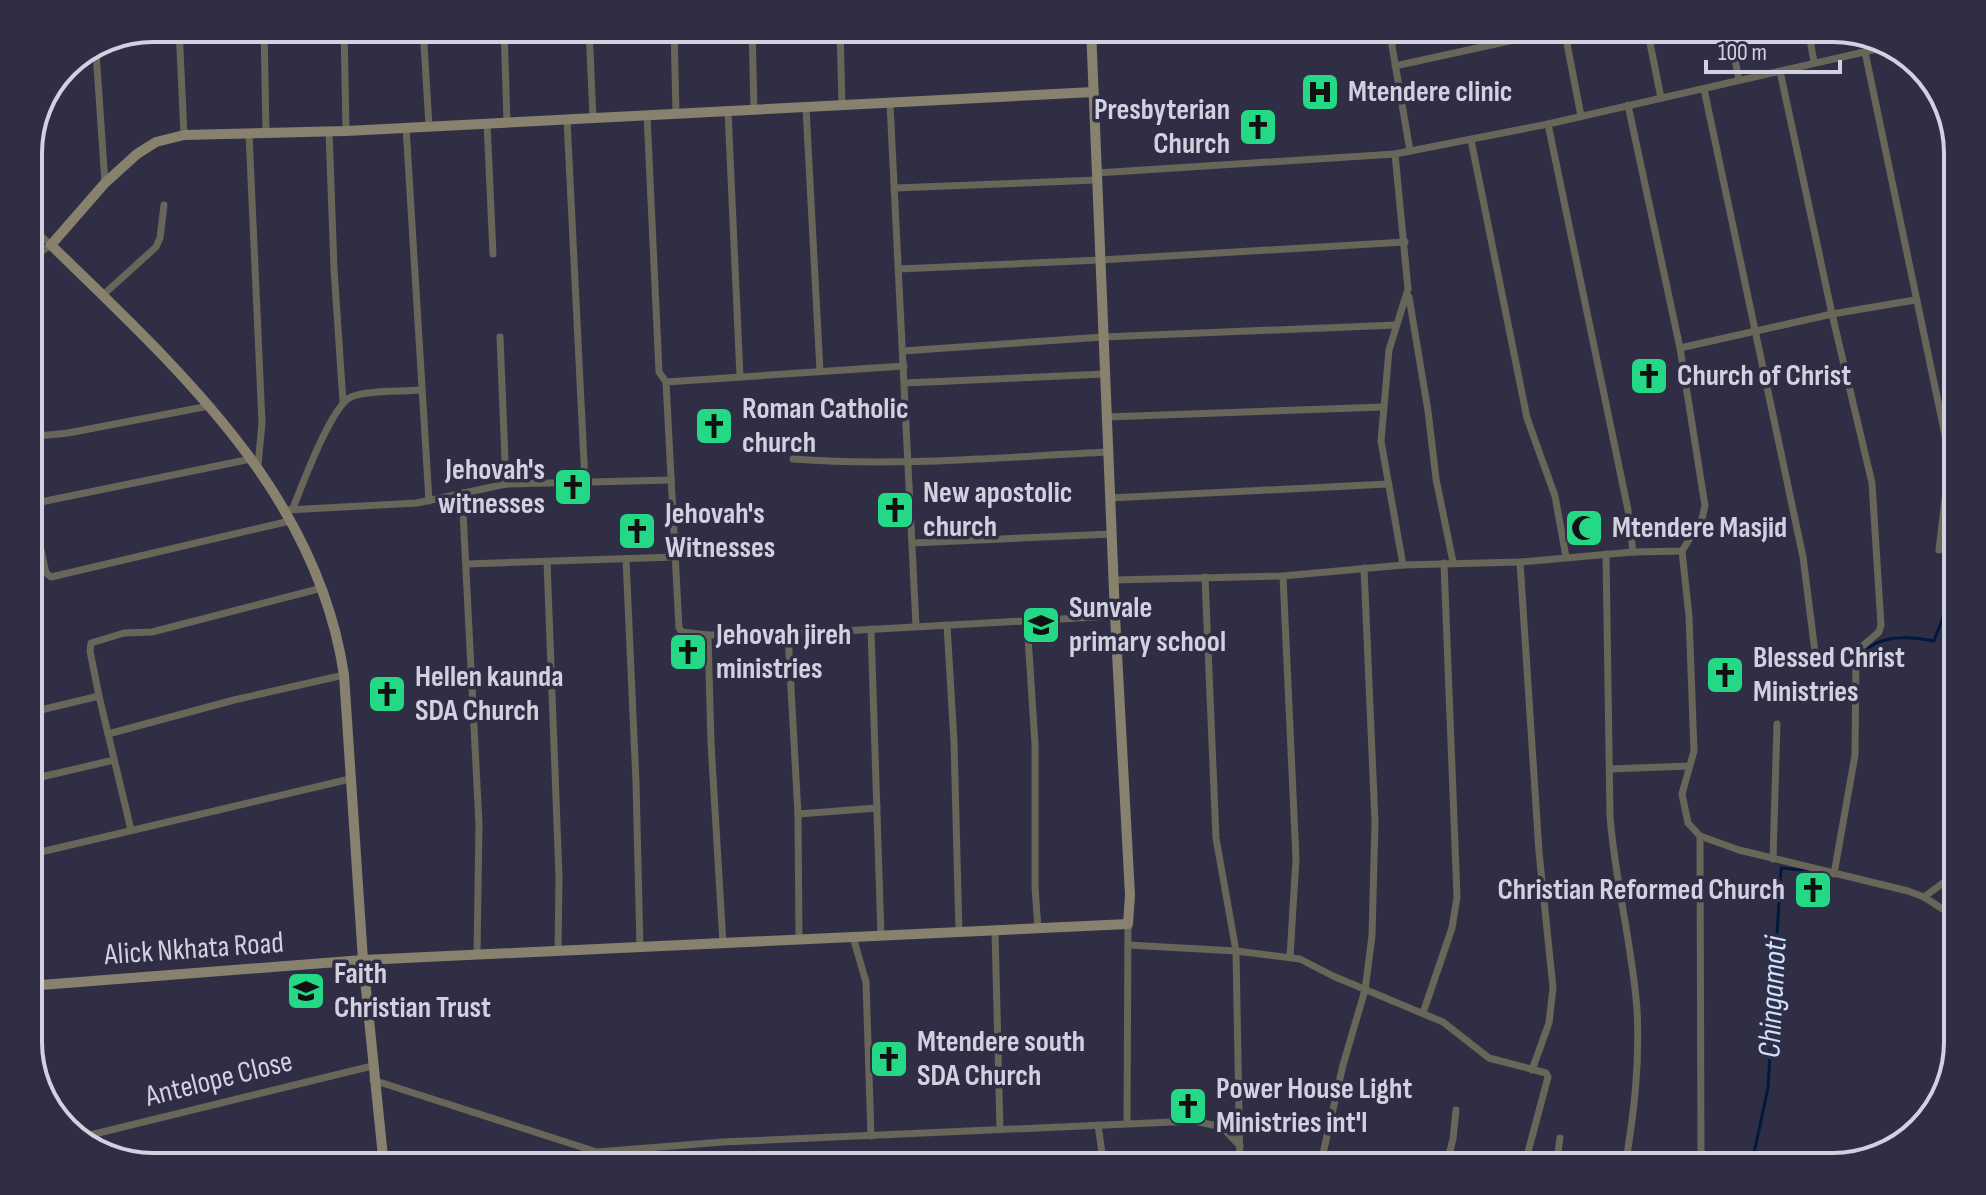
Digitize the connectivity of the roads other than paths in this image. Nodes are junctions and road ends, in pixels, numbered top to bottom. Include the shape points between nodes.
1 (180, 42) edge
2 (264, 42) edge
3 (344, 42) edge
4 (424, 42) edge
5 (504, 42) edge
6 (590, 42) edge
7 (674, 42) edge
8 (752, 42) edge
9 (840, 42) edge
10 (1091, 42) edge
11 (1391, 42) edge
12 (1505, 42) edge
13 (1567, 42) edge
14 (1650, 42) edge
15 (1732, 42) edge
16 (1810, 42) edge
17 (1874, 50) edge
18 (1865, 52) junction
19 (96, 58) edge
20 (1814, 62) junction
21 (1395, 66) junction
22 (1780, 71) junction
23 (1739, 80) junction
24 (1704, 89) junction
25 (1093, 92) junction
26 (1661, 98) junction
27 (890, 104) junction
28 (1628, 105) junction
29 (842, 106) junction
30 (806, 108) junction
31 (754, 110) junction
32 (728, 111) junction
33 (676, 114) junction
34 (647, 115) junction
35 (1581, 116) junction
36 (593, 118) junction
37 (567, 120) junction
38 (507, 122) junction
39 (487, 123) junction
40 (1548, 124) junction
41 (429, 126) junction
42 (406, 127) junction
43 (329, 131) junction
44 (346, 131) junction
45 (266, 133) junction
46 (249, 134) junction
47 (184, 135) junction
48 (1471, 140) junction
49 (1410, 151) junction
50 (1395, 154) junction
51 (1097, 177) junction
52 (105, 183) junction
53 (895, 188) junction
54 (164, 205) dead end
55 (42, 237) edge
56 (1405, 242) junction
57 (51, 245) junction
58 (42, 251) edge
59 (493, 254) dead end
60 (1100, 260) junction
61 (899, 269) junction
62 (1408, 294) junction
63 (103, 295) junction
64 (1915, 300) junction
65 (1832, 314) junction
66 (1396, 325) junction
67 (1755, 333) junction
68 (500, 337) dead end
69 (1103, 337) junction
70 (1680, 348) junction
71 (903, 351) junction
72 (904, 366) junction
73 (820, 371) junction
74 (1105, 374) junction
75 (740, 377) junction
76 (666, 382) junction
77 (905, 383) junction
78 (420, 390) junction
79 (343, 402) junction
80 (209, 406) junction
81 (1383, 407) junction
82 (1107, 417) junction
83 (1944, 435) edge
84 (42, 436) edge
85 (1108, 452) junction
86 (793, 459) dead end
87 (255, 462) junction
88 (909, 463) junction
89 (671, 480) junction
90 (585, 482) junction
91 (506, 484) junction
92 (1388, 484) junction
93 (462, 493) junction
94 (1110, 498) junction
95 (429, 501) junction
96 (42, 502) edge
97 (1944, 508) edge
98 (291, 513) junction
99 (1112, 534) junction
100 (913, 543) junction
101 (1939, 550) dead end
102 (1682, 551) junction
103 (1633, 552) junction
104 (1606, 554) junction
105 (42, 555) edge
106 (675, 557) junction
107 (1566, 557) junction
108 (626, 559) junction
109 (547, 562) junction
110 (1520, 562) junction
111 (1449, 563) junction
112 (467, 564) junction
113 (1403, 565) junction
114 (1364, 568) junction
115 (1283, 576) junction
116 (1205, 577) junction
117 (1114, 580) junction
118 (322, 588) junction
119 (1115, 616) junction
120 (1027, 621) junction
121 (947, 625) junction
122 (916, 626) junction
123 (871, 629) junction
124 (788, 634) junction
125 (708, 635) junction
126 (1815, 652) dead end
127 (344, 675) junction
128 (99, 696) junction
129 (42, 710) edge
130 (1777, 724) dead end
131 (108, 734) junction
132 (114, 760) junction
133 (1688, 766) junction
134 (1610, 769) junction
135 (42, 777) edge
136 (350, 779) junction
137 (877, 808) junction
138 (798, 814) junction
139 (131, 830) junction
140 (1700, 836) junction
141 (42, 852) edge
142 (1773, 859) junction
143 (1834, 874) junction
144 (1944, 882) edge
145 (1924, 897) junction
146 (1944, 910) edge
147 (1128, 924) junction
148 (1038, 929) junction
149 (995, 931) junction
150 (959, 932) junction
151 (881, 936) junction
152 (853, 937) junction
153 (799, 940) junction
154 (723, 944) junction
155 (1128, 945) junction
156 (640, 948) junction
157 (1236, 951) junction
158 (558, 952) junction
159 (477, 955) junction
160 (1290, 957) junction
161 (363, 960) junction
162 (42, 985) edge
163 (1365, 990) junction
164 (1423, 1013) junction
165 (372, 1066) junction
166 (1532, 1070) junction
167 (373, 1080) junction
168 (1456, 1110) dead end
169 (1127, 1123) junction
170 (1098, 1125) junction
171 (1000, 1129) junction
172 (92, 1134) edge
173 (871, 1136) junction
174 (1560, 1138) dead end
175 (1240, 1146) junction
176 (597, 1152) joint
177 (382, 1153) edge
178 (1102, 1153) edge
179 (1240, 1153) edge
180 (1323, 1153) edge
181 (1450, 1153) edge
182 (1528, 1153) edge
183 (1558, 1153) edge
184 (1627, 1153) edge
185 (1701, 1153) edge

1 - 47 street
2 - 45 street
3 - 44 street
4 - 41 street
5 - 38 street
6 - 36 street
7 - 33 street
8 - 31 street
9 - 29 street
10 - 25 main road
11 - 21 street
12 - 21 street
13 - 35 street
14 - 26 street
15 - 23 street
16 - 20 street
17 - 18 street
18 - 20 street
18 - 64 street
19 - 52 street
20 - 22 street
21 - 49 street
22 - 23 street
22 - 65 street
23 - 24 street
24 - 26 street
24 - 67 street
25 - 27 main road
25 - 51 main road
26 - 28 street
27 - 29 main road
27 - 53 street
28 - 35 street
28 - 70 street
29 - 30 main road
30 - 31 main road
30 - 73 street
31 - 32 main road
32 - 33 main road
32 - 75 street
33 - 34 main road
34 - 36 main road
34 - 76 street via 659,372
35 - 40 street
36 - 37 main road
37 - 38 main road
37 - 90 street
38 - 39 main road
39 - 41 main road
39 - 59 street
40 - 48 street
40 - 103 street
41 - 42 main road
42 - 44 main road
42 - 78 street
43 - 44 main road
43 - 45 main road
43 - 79 street
45 - 46 main road
46 - 47 main road
46 - 87 street via 262,423
47 - 52 main road via 146,147
48 - 49 street
48 - 107 street via 1527,418 1555,496
49 - 50 street
50 - 51 street
50 - 56 street
51 - 53 street
51 - 60 main road
52 - 57 main road
53 - 61 street
54 - 63 street via 156,247
55 - 57 street
56 - 60 street
56 - 62 street
57 - 58 street
57 - 63 main road
60 - 61 street
60 - 69 main road
61 - 71 street
62 - 66 street
62 - 111 street
63 - 80 main road
64 - 65 street
64 - 83 street
65 - 67 street
65 - 143 street via 1872,483 1881,625 1856,655 1855,755
66 - 69 street
66 - 81 street
67 - 70 street
67 - 126 street via 1803,557
68 - 91 street
69 - 71 street
69 - 74 main road
70 - 102 street via 1705,506
71 - 72 street
72 - 73 street
72 - 77 street
73 - 75 street
74 - 77 street
74 - 82 main road
75 - 76 street
76 - 89 street
77 - 88 street
78 - 79 street via 357,395
78 - 95 street
79 - 98 street
80 - 84 street
80 - 87 main road
81 - 82 street
81 - 92 street via 1381,441
82 - 85 main road
85 - 88 street
85 - 94 main road
86 - 88 street
87 - 96 street
87 - 98 main road
88 - 100 street
89 - 90 street
89 - 106 street
90 - 91 street
91 - 93 street
92 - 94 street
92 - 113 street
93 - 95 street
93 - 112 street
94 - 99 main road
95 - 98 street
97 - 101 street
98 - 105 street via 51,577
98 - 118 main road
99 - 100 street
99 - 117 main road
100 - 122 street
102 - 103 street
102 - 133 street via 1694,751
103 - 104 street
104 - 107 street
104 - 134 street
106 - 108 street
106 - 125 street via 679,628
107 - 110 street
108 - 109 street
108 - 156 street
109 - 112 street
109 - 158 street
110 - 111 street
110 - 166 street via 1553,988 1549,1023
111 - 113 street
111 - 164 street via 1457,897
112 - 159 street via 479,824
113 - 114 street
114 - 115 street
114 - 163 street via 1375,822
115 - 116 street
115 - 160 street via 1296,859
116 - 117 street
116 - 157 street via 1216,838
117 - 119 main road
118 - 127 main road
118 - 128 street via 152,632 95,640 90,646
119 - 120 street
119 - 147 main road
120 - 121 street
120 - 148 street
121 - 122 street
121 - 150 street
122 - 123 street
123 - 124 street
123 - 137 street
124 - 125 street
124 - 138 street
125 - 154 street
127 - 131 street
127 - 136 main road
128 - 129 street
128 - 131 street
130 - 142 street
131 - 132 street
132 - 135 street
132 - 139 street
133 - 134 street
133 - 140 street via 1684,809
134 - 184 street via 1613,853 1632,966 1639,1052
136 - 139 street
136 - 161 main road
137 - 138 street
137 - 151 street
138 - 153 street
139 - 141 street
140 - 142 street
140 - 185 street
142 - 143 street
143 - 145 street
144 - 145 street
145 - 146 street
147 - 148 main road, Alick Nkhata Road
147 - 155 street
148 - 149 main road, Alick Nkhata Road
149 - 150 main road, Alick Nkhata Road
149 - 171 street
150 - 151 main road, Alick Nkhata Road
151 - 152 main road, Alick Nkhata Road
152 - 153 main road, Alick Nkhata Road
152 - 173 street via 866,982
153 - 154 main road, Alick Nkhata Road
154 - 156 main road, Alick Nkhata Road
155 - 157 street
155 - 169 street
156 - 158 main road, Alick Nkhata Road
157 - 160 street
157 - 175 street
158 - 159 main road, Alick Nkhata Road
159 - 161 main road, Alick Nkhata Road
160 - 163 street
161 - 162 main road, Alick Nkhata Road
161 - 165 main road
163 - 164 street
163 - 180 street
164 - 166 street via 1456,1030 1489,1058
165 - 167 main road
165 - 172 street, Antelope Close
166 - 182 street via 1548,1077
167 - 176 street
167 - 177 main road
168 - 181 street
169 - 170 street
169 - 175 street via 1214,1124
170 - 171 street
170 - 178 street
171 - 173 street
173 - 176 street
174 - 183 street
175 - 179 street

